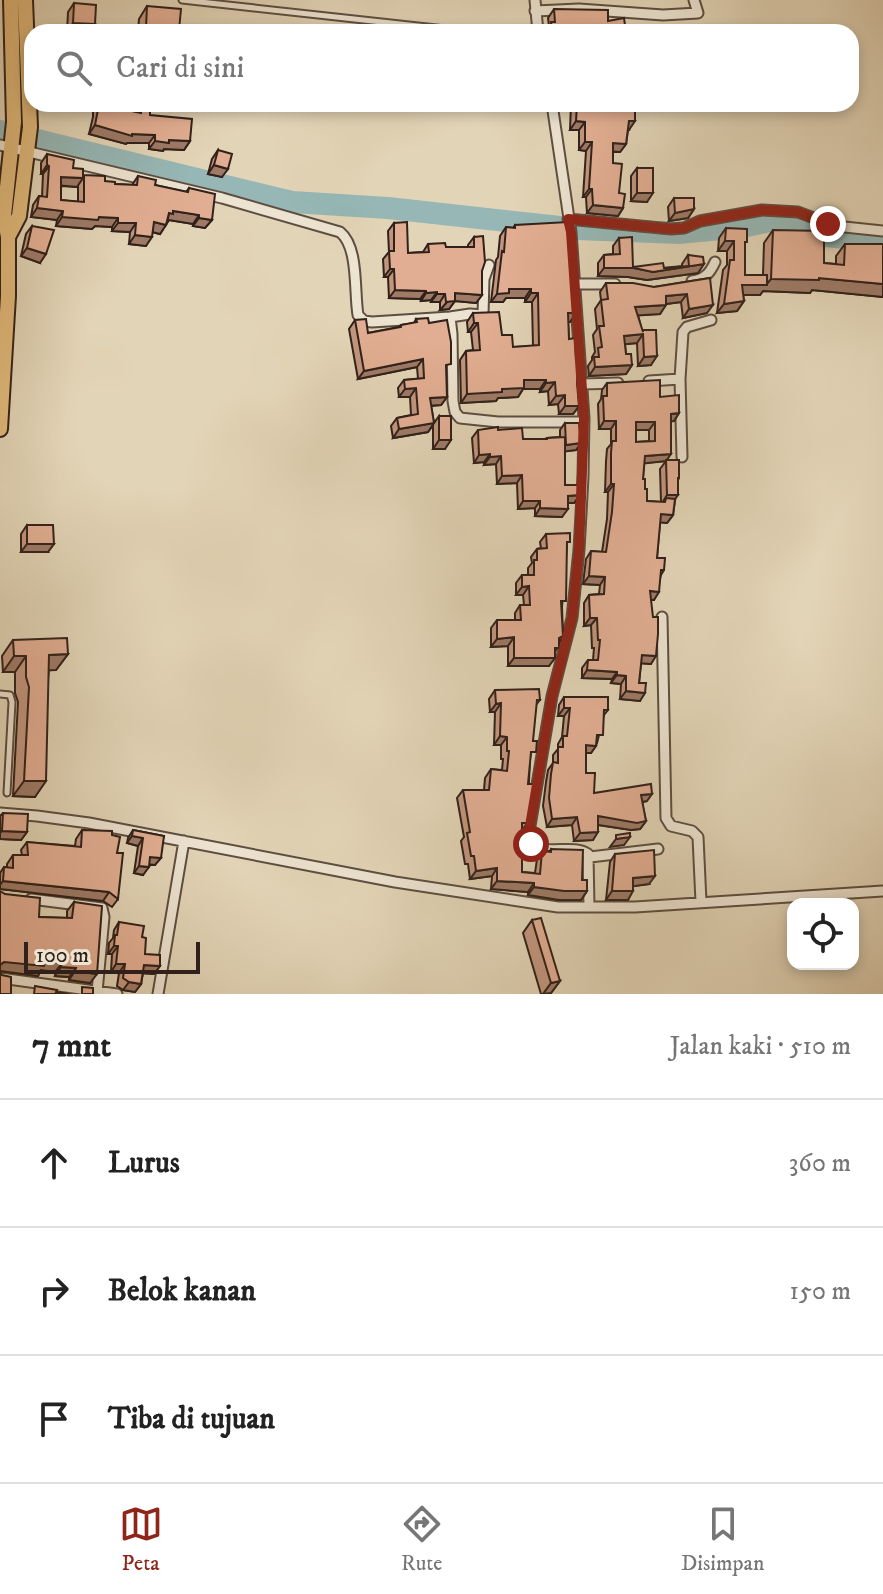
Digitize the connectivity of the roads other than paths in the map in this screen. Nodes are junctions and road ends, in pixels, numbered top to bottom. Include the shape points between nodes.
1 (11, 0) edge
2 (25, 0) edge
3 (182, 0) edge
4 (535, 0) edge
5 (694, 0) edge
6 (704, 0) edge
7 (535, 11) junction
8 (698, 13) junction
9 (26, 24) edge
10 (400, 24) edge
11 (537, 24) edge
12 (29, 112) edge
13 (553, 112) edge
14 (8, 144) edge
15 (27, 148) junction
16 (2, 215) edge
17 (569, 225) junction
18 (883, 231) edge
19 (8, 237) junction
20 (715, 262) dead end
21 (489, 265) dead end
22 (574, 284) junction
23 (628, 284) edge
24 (677, 284) edge
25 (4, 296) edge
26 (450, 317) junction
27 (711, 320) dead end
28 (680, 379) junction
29 (626, 382) edge
30 (641, 382) edge
31 (582, 384) junction
32 (584, 422) junction
33 (0, 429) edge
34 (682, 457) dead end
35 (662, 617) edge
36 (0, 694) edge
37 (7, 793) dead end
38 (0, 813) edge
39 (184, 841) junction
40 (658, 849) dead end
41 (590, 857) junction
42 (883, 891) edge
43 (14, 898) edge
44 (701, 902) junction
45 (589, 907) junction
46 (0, 978) edge
47 (97, 992) junction
48 (117, 994) edge
49 (158, 994) edge

1 - 14 main road via 14,122
2 - 9 main road
3 - 10 lane
4 - 7 street
5 - 8 street
6 - 8 street
7 - 8 street
7 - 11 street
12 - 15 main road
13 - 17 street
14 - 15 street
14 - 16 main road
15 - 19 main road via 19,216
15 - 26 street via 340,232 352,253 358,315 364,321
16 - 19 main road
17 - 18 street via 684,228 762,210 798,212 835,226
17 - 22 street
19 - 25 main road
20 - 24 street via 701,280
21 - 26 street via 483,315
22 - 23 street
22 - 31 street
25 - 33 main road
26 - 32 street via 453,401 460,418
27 - 28 street via 683,332
28 - 30 street
28 - 34 street
29 - 31 street
31 - 32 street
32 - 41 street via 572,618 552,696 528,838 538,849 582,849
35 - 44 street via 666,818 671,826 698,837
36 - 37 lane via 10,695 12,702
38 - 39 street
39 - 45 street via 395,882
39 - 49 street
40 - 41 street
41 - 45 street
42 - 44 street
43 - 47 street via 102,908
44 - 45 street
46 - 47 street
47 - 48 street

